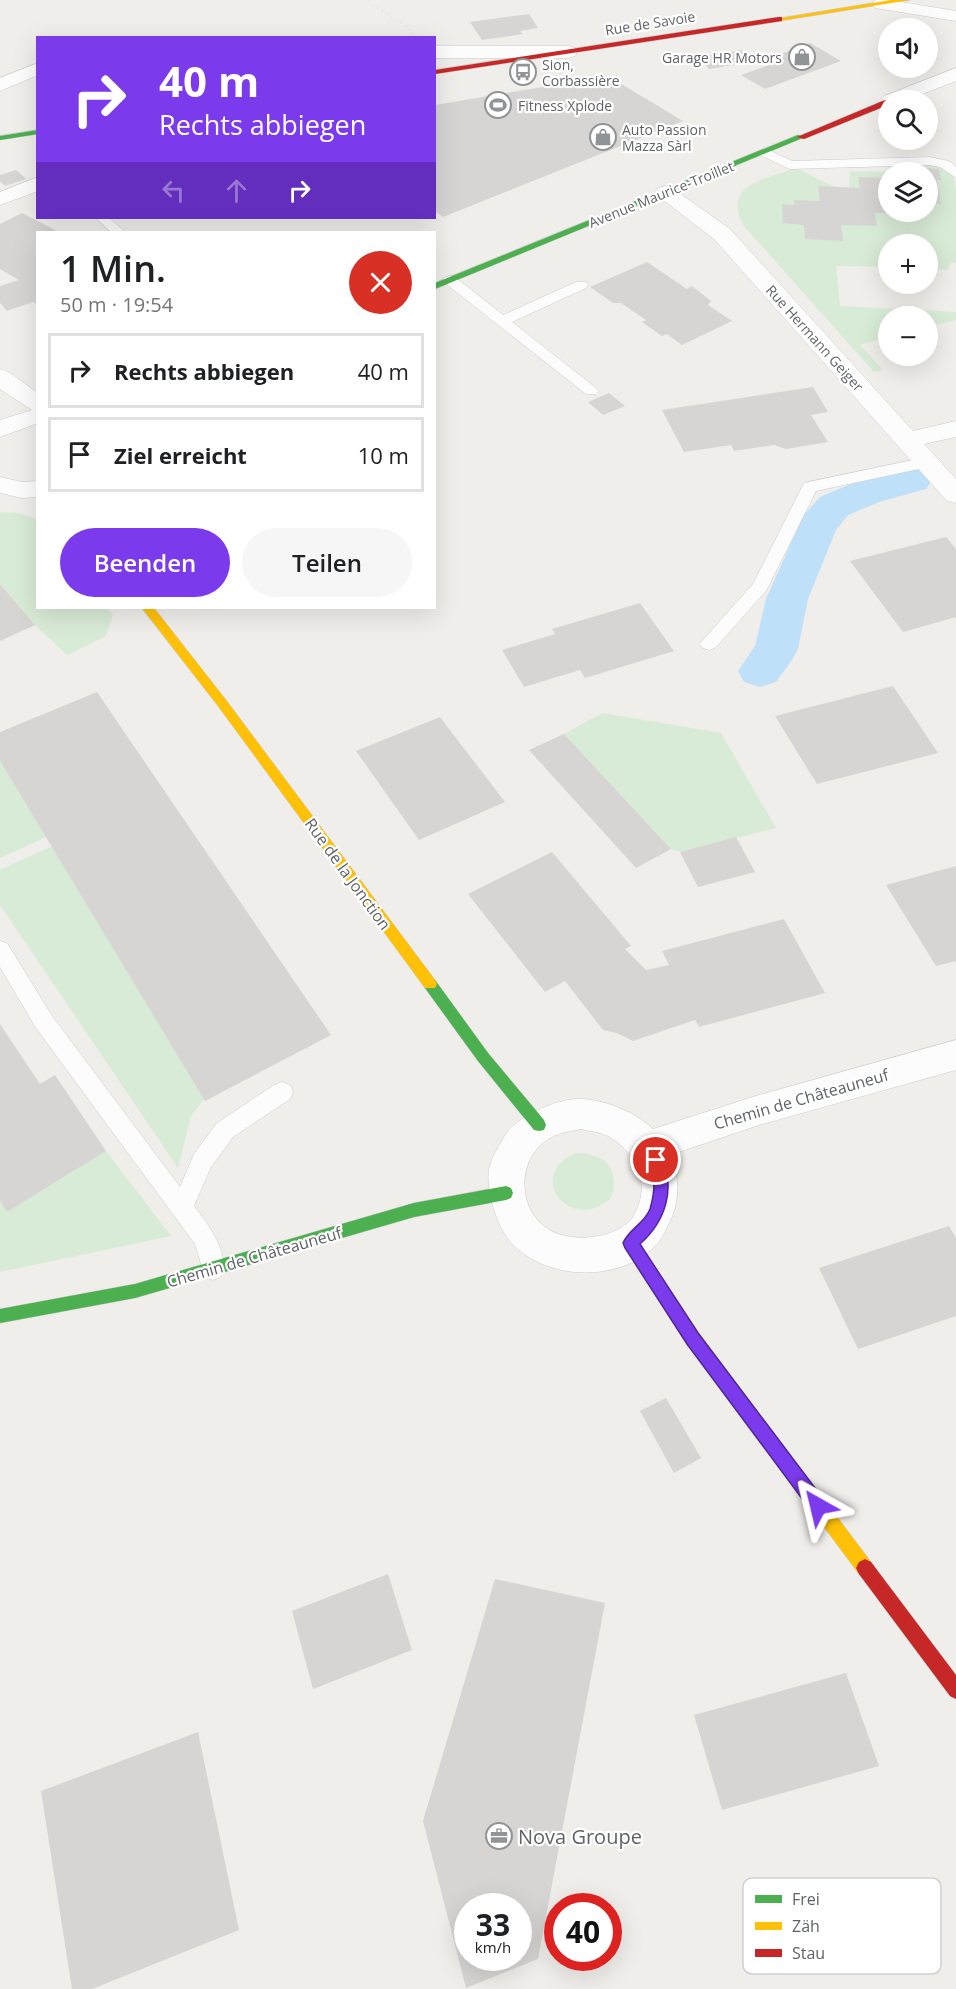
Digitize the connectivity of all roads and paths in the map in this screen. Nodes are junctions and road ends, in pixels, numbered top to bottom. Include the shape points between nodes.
1 (906, 0) edge
2 (880, 4) junction
3 (956, 16) edge
4 (436, 52) edge
5 (568, 52) junction
6 (36, 70) edge
7 (436, 72) edge
8 (956, 74) edge
9 (0, 85) edge
10 (916, 90) edge
11 (878, 106) edge
12 (36, 132) edge
13 (0, 138) edge
14 (765, 152) junction
15 (956, 174) edge
16 (36, 184) edge
17 (665, 192) junction
18 (0, 199) edge
19 (103, 219) edge
20 (117, 231) edge
21 (450, 280) junction
22 (581, 285) dead end
23 (436, 286) edge
24 (501, 321) junction
25 (0, 376) edge
26 (591, 392) dead end
27 (36, 403) edge
28 (36, 416) edge
29 (0, 429) edge
30 (956, 429) edge
31 (908, 440) junction
32 (927, 462) junction
33 (956, 495) edge
34 (152, 609) edge
35 (709, 644) dead end
36 (0, 949) edge
37 (956, 1056) edge
38 (282, 1092) dead end
39 (539, 1125) junction
40 (647, 1146) junction
41 (506, 1193) junction
42 (182, 1208) junction
43 (631, 1243) junction
44 (213, 1269) junction
45 (0, 1316) edge
46 (956, 1690) edge

1 - 2 street, Rue de Savoie
2 - 3 street
2 - 5 street, Rue de Savoie
4 - 5 street
5 - 7 street, Rue de Savoie
6 - 9 street
8 - 10 street, Avenue Maurice-Troillet
11 - 14 street, Avenue Maurice-Troillet
12 - 13 street
14 - 15 lane via 790,165 929,161 944,164
14 - 17 street, Avenue Maurice-Troillet
16 - 18 street
17 - 21 street, Avenue Maurice-Troillet
17 - 31 street, Rue Hermann Geiger via 722,234
19 - 20 lane
21 - 23 street, Avenue Maurice-Troillet
21 - 24 lane
22 - 24 lane
24 - 26 lane
25 - 27 street
28 - 29 street
30 - 31 street
31 - 32 street, Rue Hermann Geiger
32 - 33 street, Rue Hermann Geiger
32 - 35 lane via 810,487 760,587
34 - 39 street, Rue de la Jonction via 483,1057
36 - 42 lane via 44,1022
37 - 40 street, Chemin de Châteauneuf via 759,1110
38 - 42 lane via 225,1130 202,1161
39 - 40 street via 559,1116 592,1115 624,1126
39 - 41 street via 522,1138 510,1157
40 - 43 street via 660,1173 660,1197 648,1227
41 - 43 street via 523,1228 559,1252 602,1254
41 - 44 street, Chemin de Châteauneuf via 414,1210
42 - 44 lane via 205,1239
43 - 46 street via 693,1338
44 - 45 street, Chemin de Châteauneuf via 135,1291

